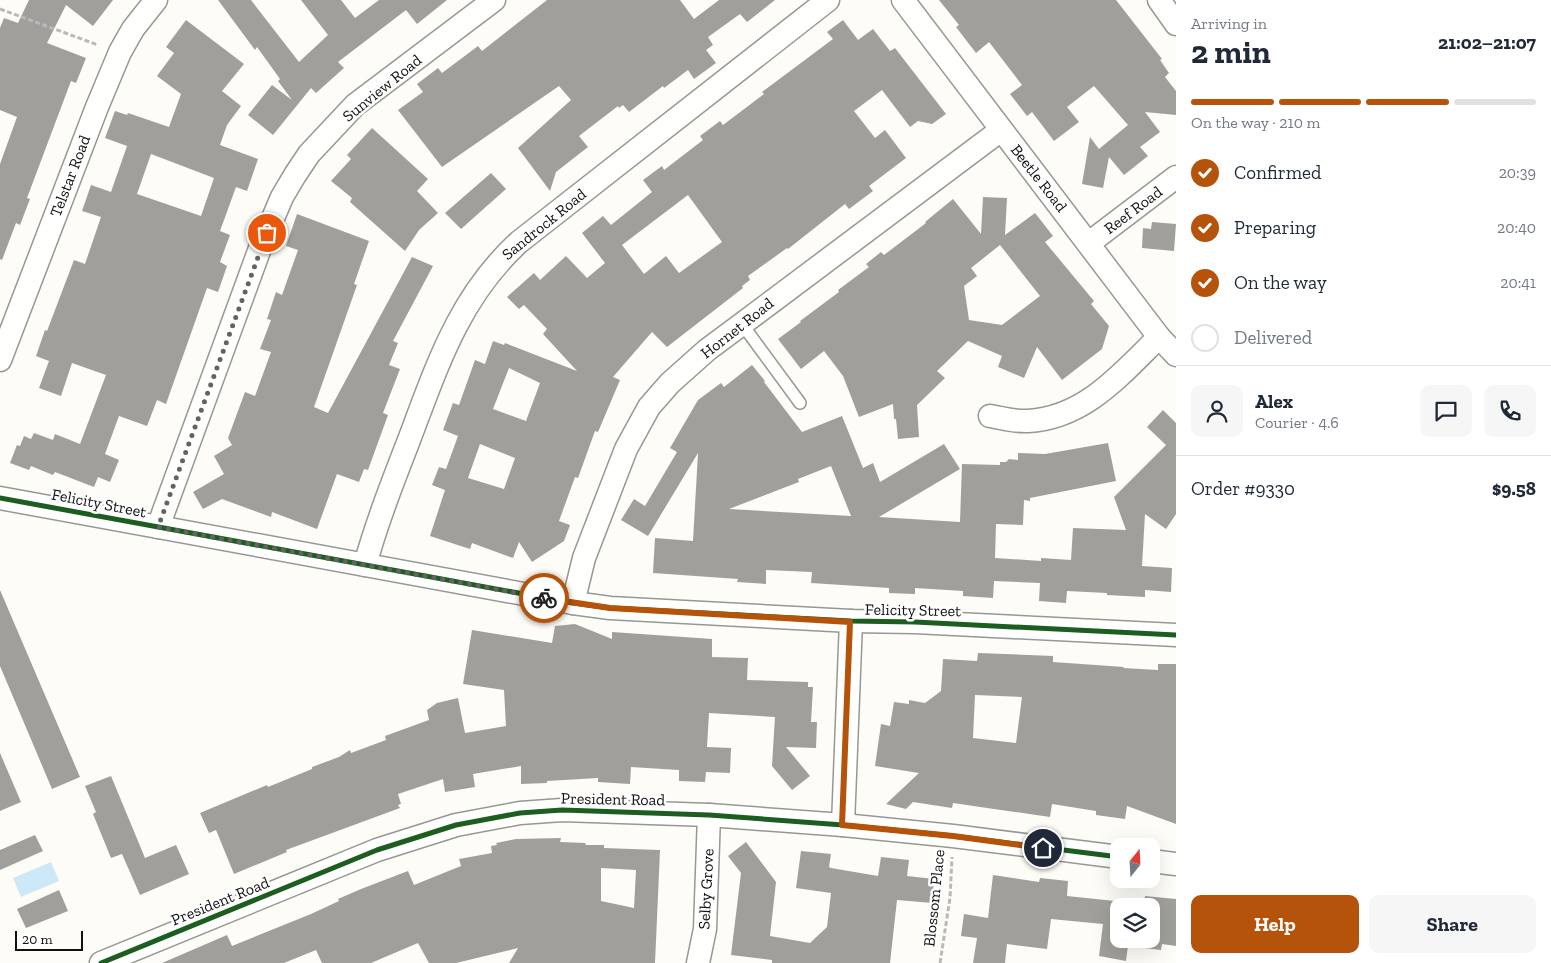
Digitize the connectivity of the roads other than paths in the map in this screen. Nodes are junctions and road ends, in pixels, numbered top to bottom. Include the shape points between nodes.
1 (156, 0) edge
2 (494, 0) edge
3 (828, 0) edge
4 (903, 0) edge
5 (1159, 0) edge
6 (1176, 24) edge
7 (1001, 130) junction
8 (1176, 177) edge
9 (1089, 243) junction
10 (742, 324) junction
11 (1159, 337) junction
12 (1176, 355) edge
13 (0, 360) edge
14 (800, 403) dead end
15 (990, 416) dead end
16 (0, 498) edge
17 (158, 527) junction
18 (365, 565) junction
19 (573, 603) junction
20 (850, 622) junction
21 (1176, 635) edge
22 (709, 814) junction
23 (842, 825) junction
24 (1110, 856) edge
25 (1160, 862) edge
26 (1176, 864) edge
27 (101, 963) edge
28 (698, 963) edge

1 - 13 street, Telstar Road via 120,52
2 - 17 street, Sunview Road via 356,105 309,154 295,175 259,251
3 - 18 street, Sandrock Road via 500,259 465,307 437,366 380,515
4 - 7 street, Beetle Road
5 - 6 street
7 - 9 street, Beetle Road
7 - 10 street, Hornet Road
8 - 9 street, Reef Road
9 - 11 street, Beetle Road
10 - 14 lane
10 - 19 street, Hornet Road via 670,383 649,407 626,449 584,558
11 - 12 street, Beetle Road
11 - 15 street via 1111,384 1080,407 1056,416 1027,421
16 - 17 street, Felicity Street
17 - 18 street, Felicity Street
18 - 19 street, Felicity Street
19 - 20 street, Felicity Street
20 - 21 street, Felicity Street via 915,622
20 - 23 street
22 - 23 street, President Road
22 - 27 street, President Road via 562,810 520,813 456,825 377,850
22 - 28 street, Selby Grove via 705,929
23 - 24 street, President Road
25 - 26 street

